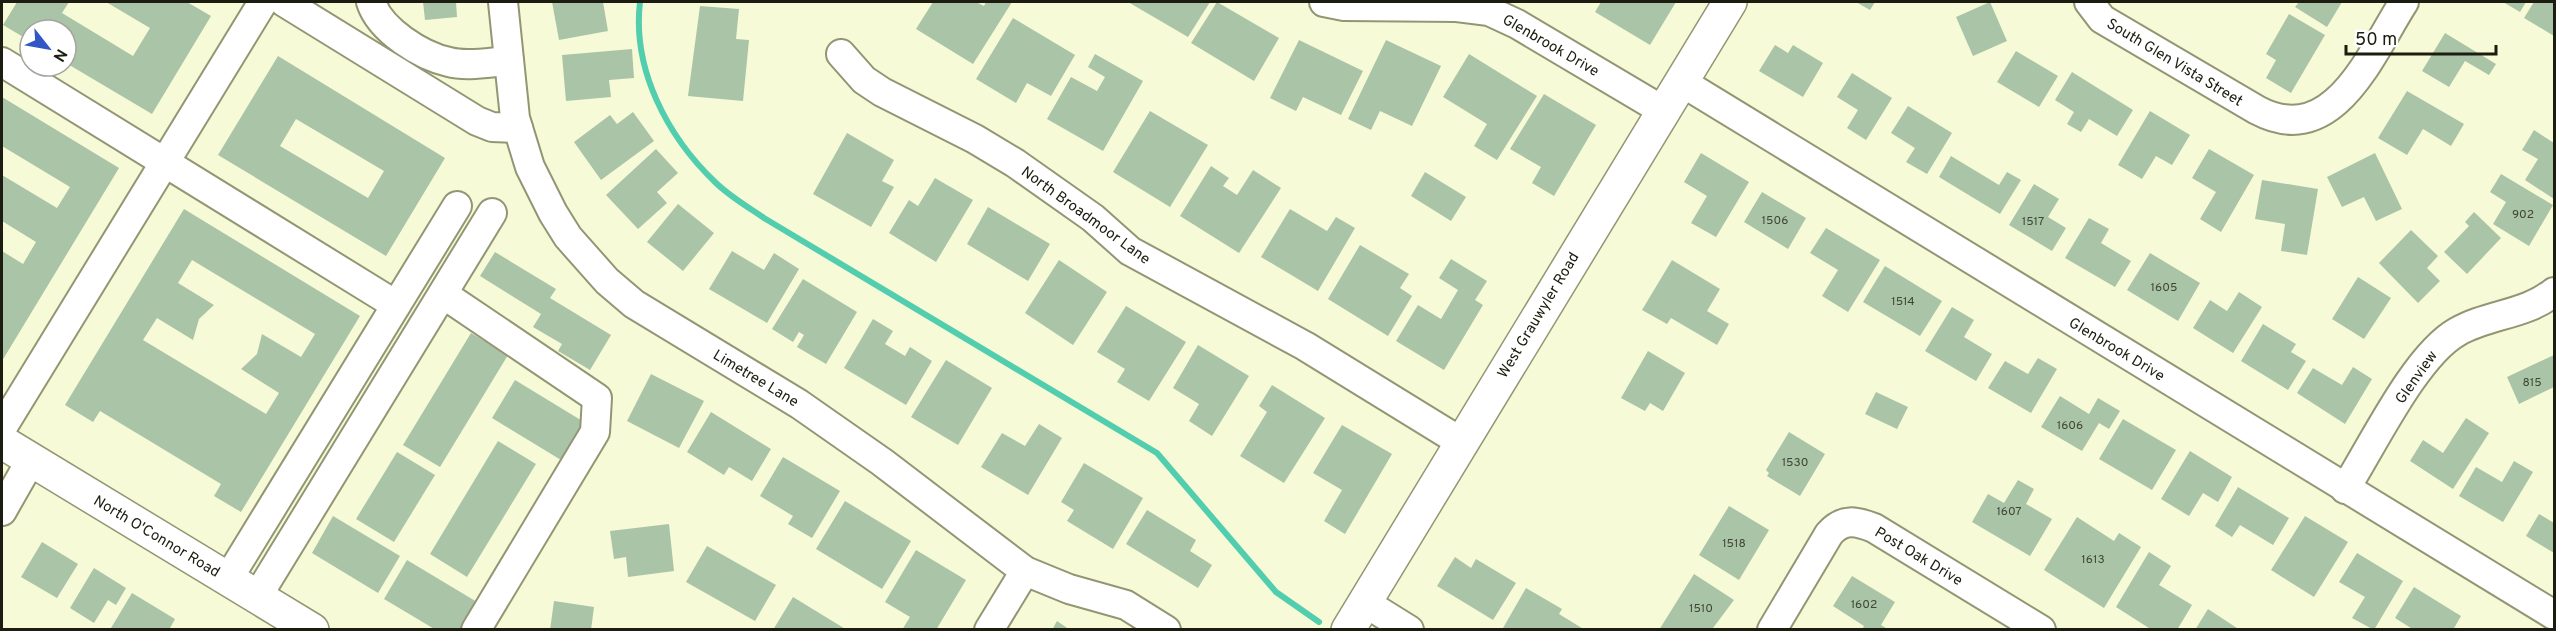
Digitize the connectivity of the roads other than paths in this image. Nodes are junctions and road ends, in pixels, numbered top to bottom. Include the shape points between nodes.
1 (284, 2) edge
2 (371, 2) edge
3 (503, 2) edge
4 (1324, 2) edge
5 (1730, 2) edge
6 (2089, 2) edge
7 (2404, 2) edge
8 (254, 5) edge
9 (841, 54) dead end
10 (509, 61) junction
11 (2, 62) edge
12 (1680, 81) junction
13 (1662, 110) junction
14 (518, 128) junction
15 (165, 162) junction
16 (457, 206) dead end
17 (492, 213) dead end
18 (2554, 292) edge
19 (442, 294) junction
20 (396, 305) junction
21 (2, 428) edge
22 (2, 442) edge
23 (1461, 442) junction
24 (31, 460) junction
25 (2345, 489) junction
26 (2, 511) edge
27 (1025, 571) junction
28 (228, 579) junction
29 (258, 597) junction
30 (1364, 602) junction
31 (2554, 615) edge
32 (312, 630) edge
33 (476, 630) edge
34 (989, 630) edge
35 (1166, 630) edge
36 (1347, 630) edge
37 (1408, 630) edge
38 (1772, 630) edge
39 (2041, 630) edge

1 - 14 street via 477,121 492,127
2 - 10 street via 383,23 426,54 451,63
3 - 10 street, Limetree Lane
4 - 13 street, Glenbrook Drive via 1489,11
5 - 12 main road, West Grauwyler Road
6 - 7 street, South Glen Vista Street via 2102,19 2267,115 2306,119 2333,107 2347,92
8 - 15 street
9 - 23 street, North Broadmoor Lane via 864,80 1015,163 1093,218 1130,251 1305,346
10 - 14 street, Limetree Lane
11 - 15 street
12 - 13 main road, West Grauwyler Road
12 - 25 street, Glenbrook Drive
13 - 23 main road, West Grauwyler Road
14 - 27 street, Limetree Lane via 530,167 553,213 587,261 633,304 799,404
15 - 20 street
15 - 21 street
16 - 20 street
17 - 19 street
18 - 25 street, Glenview via 2526,309 2472,324 2430,352
19 - 29 street
19 - 33 street via 597,398 595,432
20 - 28 street
22 - 24 main road, North O'Connor Road
23 - 30 main road, West Grauwyler Road
24 - 26 street
24 - 28 main road, North O'Connor Road
25 - 31 street, Glenbrook Drive
27 - 34 street
27 - 35 street, Limetree Lane via 1069,589 1126,604
28 - 29 main road, North O'Connor Road
29 - 32 main road, North O'Connor Road
30 - 36 main road, West Grauwyler Road
30 - 37 street
38 - 39 street, Post Oak Drive via 1829,534 1851,521 1874,528

